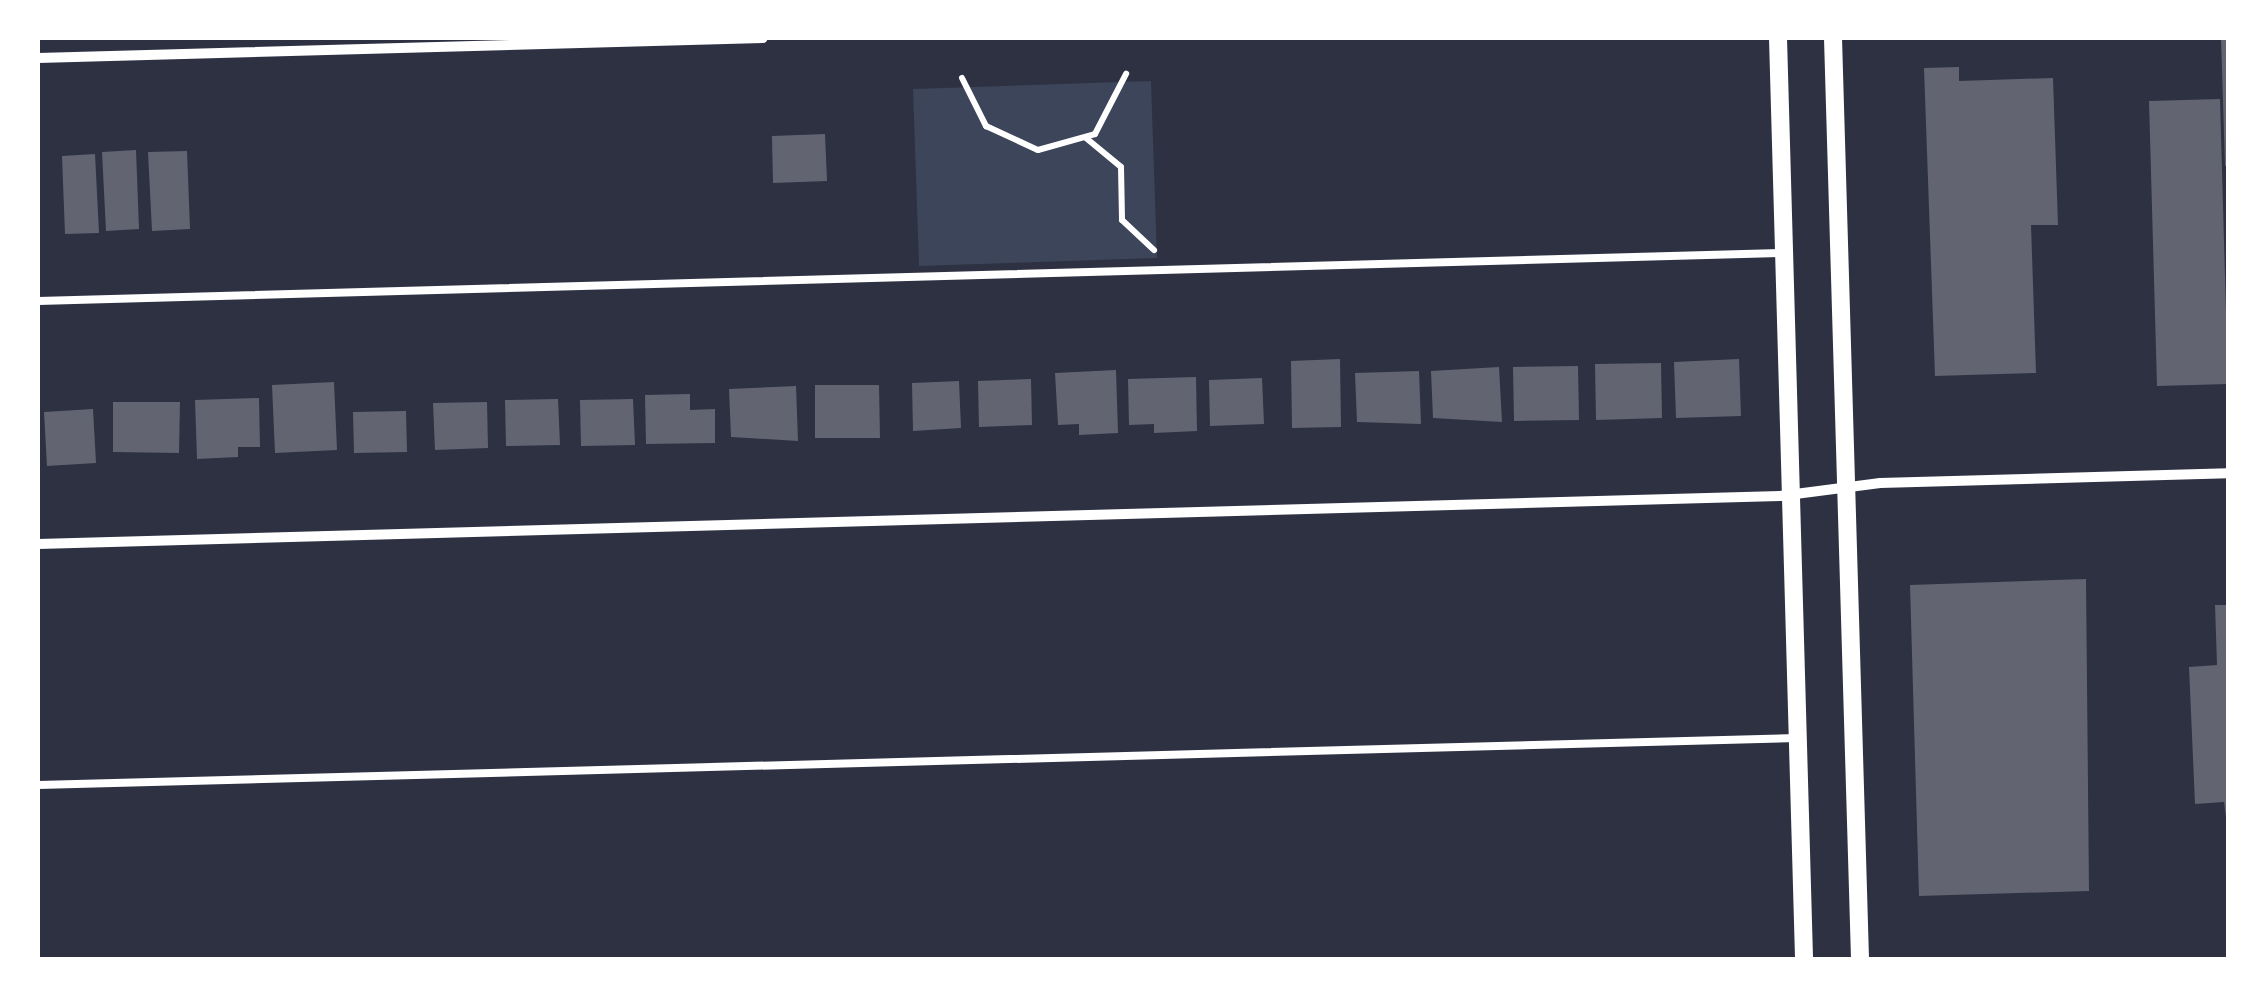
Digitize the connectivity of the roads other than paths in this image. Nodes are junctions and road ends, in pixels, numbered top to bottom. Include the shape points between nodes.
1 (763, 38) edge
2 (1778, 38) edge
3 (1833, 38) edge
4 (38, 58) edge
5 (1783, 253) junction
6 (38, 301) edge
7 (2228, 472) edge
8 (1846, 487) junction
9 (1790, 495) junction
10 (38, 544) edge
11 (1798, 738) junction
12 (38, 785) edge
13 (1804, 960) edge
14 (1860, 960) edge

1 - 4 street
2 - 5 street
3 - 8 street
5 - 6 lane
5 - 9 street
7 - 8 street
8 - 9 street
8 - 14 street
9 - 10 street
9 - 11 street
11 - 12 lane
11 - 13 street

